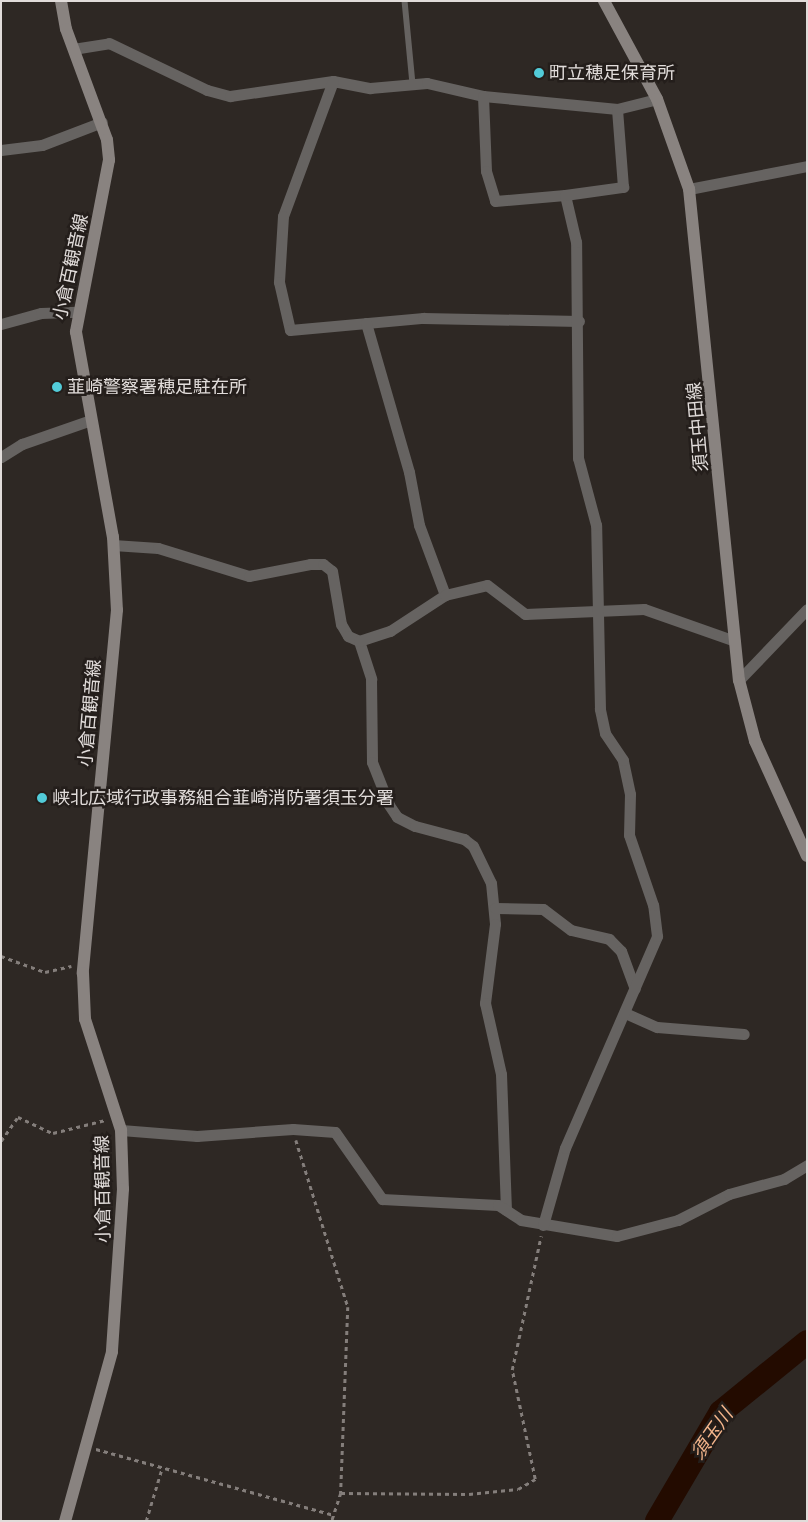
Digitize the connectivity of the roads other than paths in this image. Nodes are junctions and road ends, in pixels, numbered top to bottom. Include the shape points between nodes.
1 (61, 1) edge
2 (405, 1) edge
3 (604, 1) edge
4 (72, 49) junction
5 (333, 81) junction
6 (413, 84) junction
7 (483, 96) junction
8 (657, 99) junction
9 (617, 109) junction
10 (102, 122) junction
11 (1, 150) edge
12 (807, 166) edge
13 (689, 188) junction
14 (565, 195) junction
15 (77, 312) junction
16 (579, 321) junction
17 (366, 323) junction
18 (1, 324) edge
19 (91, 420) junction
20 (1, 457) edge
21 (113, 545) junction
22 (445, 595) junction
23 (600, 608) junction
24 (807, 609) edge
25 (359, 641) junction
26 (735, 641) junction
27 (739, 680) junction
28 (807, 856) edge
29 (495, 908) junction
30 (635, 989) junction
31 (625, 1013) junction
32 (744, 1034) dead end
33 (119, 1125) junction
34 (807, 1165) edge
35 (506, 1210) junction
36 (543, 1225) junction
37 (65, 1521) edge

1 - 4 main road, 小倉百観音線
2 - 6 lane
3 - 8 main road, 須玉中田線
4 - 5 street via 109,43 208,90 230,96
4 - 10 main road, 小倉百観音線
5 - 6 street via 370,88
5 - 17 street via 283,216 279,282 290,330
6 - 7 street
7 - 9 street
7 - 14 street via 486,171 495,201
8 - 9 street
8 - 13 main road, 須玉中田線
9 - 14 street via 623,187
10 - 11 street via 42,145
10 - 15 main road, 小倉百観音線 via 108,146 108,179
12 - 13 street
13 - 26 main road, 須玉中田線
14 - 16 street via 576,242
15 - 18 street via 41,313
15 - 19 main road, 小倉百観音線 via 77,353
16 - 17 street via 423,318
16 - 23 street via 578,458 596,525
17 - 22 street via 409,472 419,525
19 - 20 street via 22,444
19 - 21 main road, 小倉百観音線
21 - 25 street via 158,548 248,576 323,564 332,571 341,624 348,636
21 - 33 main road, 小倉百観音線 via 114,645 84,962 85,1019
22 - 23 street via 488,585 526,614
22 - 25 street via 390,631
23 - 26 street via 644,609
23 - 30 street via 602,724 623,760 630,794 629,834 653,905 657,936
24 - 27 street
25 - 29 street via 371,679 372,762 389,805 397,817 452,833 473,846 490,883
26 - 27 main road, 須玉中田線
27 - 28 main road, 須玉中田線 via 755,741
29 - 30 street via 543,909 571,930 609,939 621,950
29 - 35 street via 485,1003 501,1074
30 - 31 street
31 - 32 street via 658,1026
31 - 36 street via 565,1148
33 - 35 street via 197,1136 293,1129 335,1132 382,1199 498,1205
33 - 37 main road, 小倉百観音線 via 117,1315 107,1376
34 - 36 street via 784,1179 729,1194 678,1220 617,1236
35 - 36 street via 521,1220

